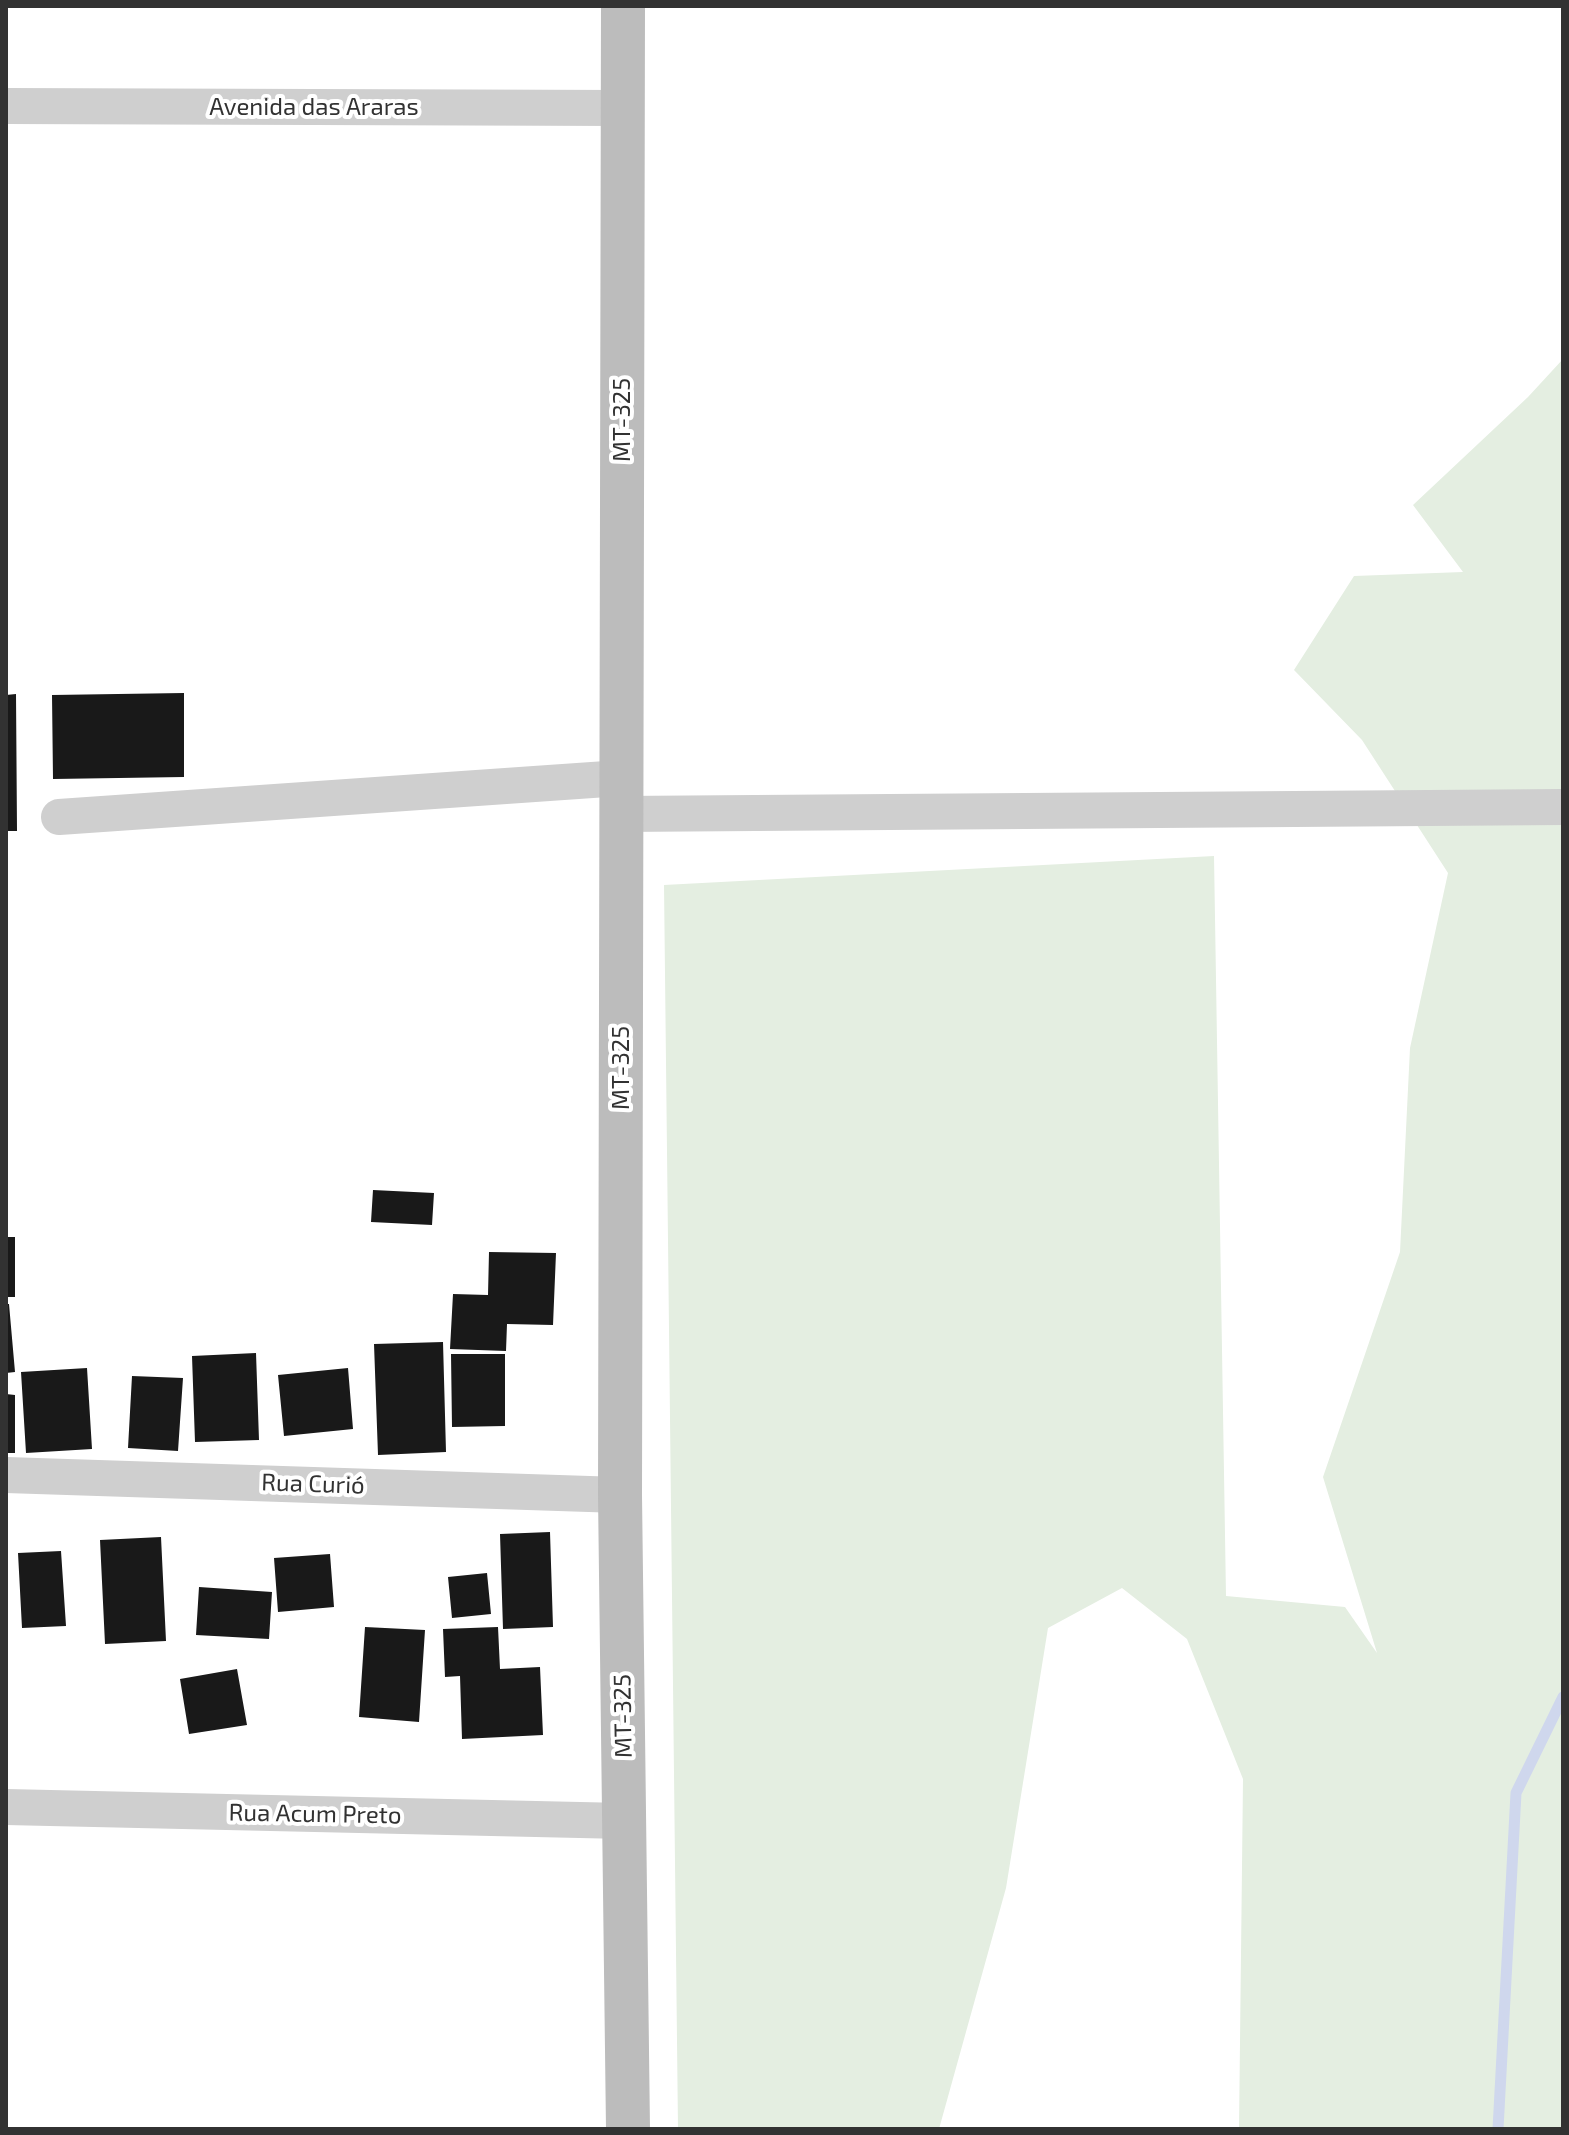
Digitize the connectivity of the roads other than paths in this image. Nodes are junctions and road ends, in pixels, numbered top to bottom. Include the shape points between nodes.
1 (623, 6) edge
2 (6, 106) edge
3 (622, 108) junction
4 (621, 796) junction
5 (1563, 807) edge
6 (59, 817) dead end
7 (6, 1475) edge
8 (620, 1495) junction
9 (6, 1807) edge
10 (624, 1821) junction
11 (628, 2129) edge

1 - 3 main road, MT-325
2 - 3 street, Avenida das Araras
3 - 4 main road, MT-325
4 - 5 street
4 - 6 street
4 - 8 main road, MT-325
7 - 8 street, Rua Curió
8 - 10 main road, MT-325
9 - 10 street, Rua Acum Preto
10 - 11 main road, MT-325

